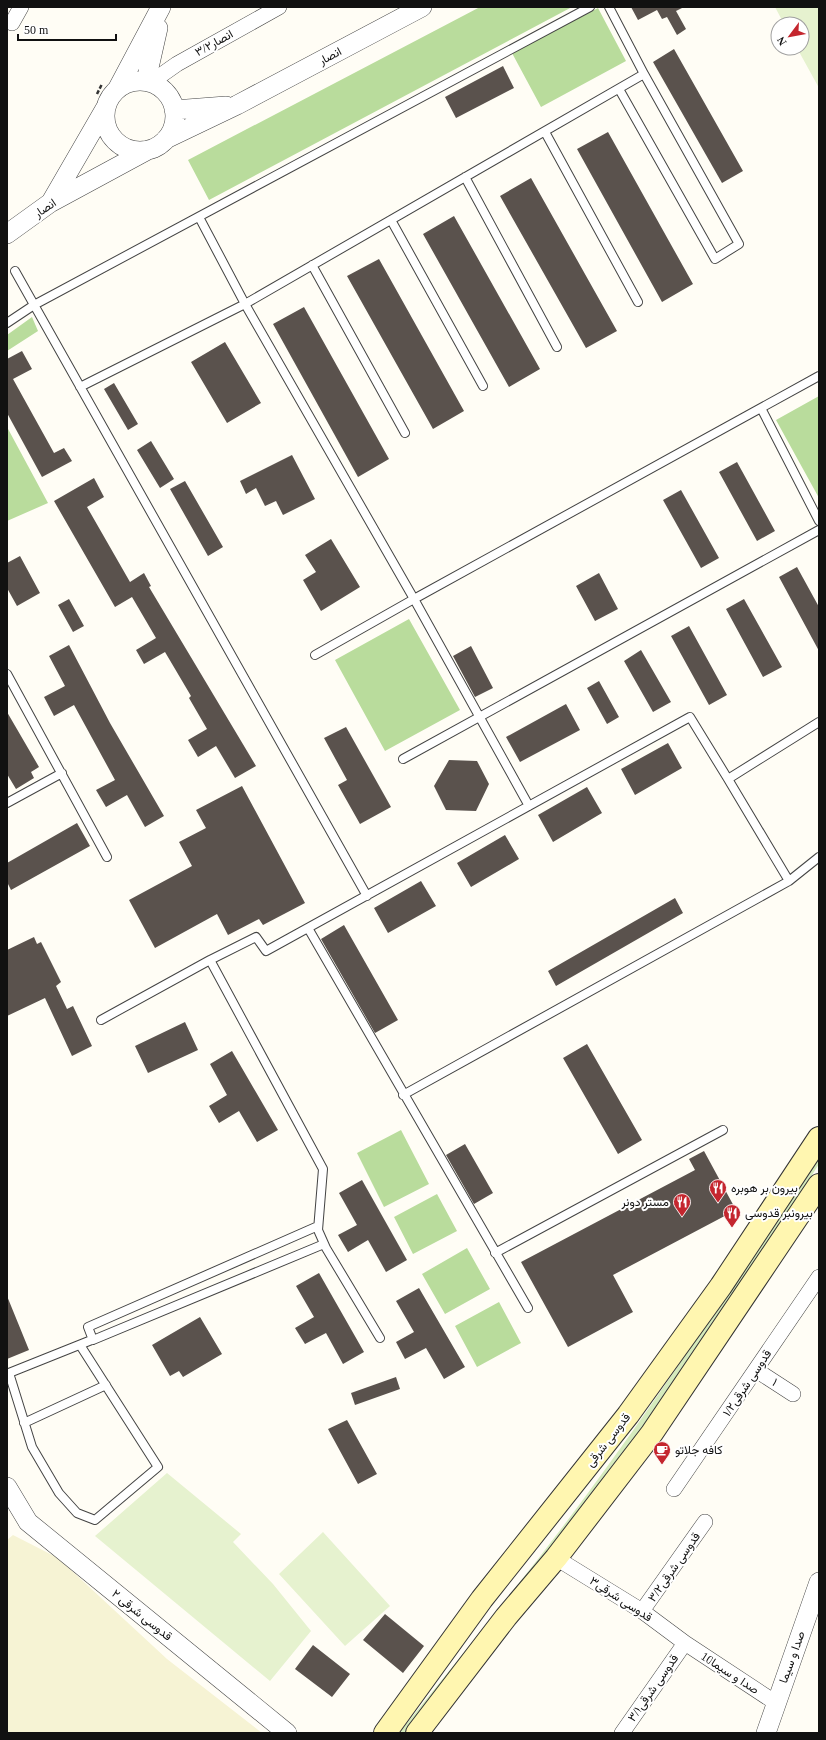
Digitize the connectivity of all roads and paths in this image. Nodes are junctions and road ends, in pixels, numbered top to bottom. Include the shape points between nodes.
1 (21, 7) edge
2 (162, 7) edge
3 (279, 7) edge
4 (422, 7) edge
5 (590, 7) edge
6 (609, 7) edge
7 (259, 11) edge
8 (12, 23) dead end
9 (644, 74) junction
10 (148, 82) junction
11 (118, 88) junction
12 (619, 89) junction
13 (237, 106) junction
14 (106, 107) junction
15 (174, 110) junction
16 (545, 132) junction
17 (166, 139) junction
18 (148, 150) junction
19 (465, 177) junction
20 (50, 203) junction
21 (199, 216) junction
22 (391, 220) junction
23 (7, 234) edge
24 (312, 265) junction
25 (15, 271) dead end
26 (638, 302) dead end
27 (244, 304) junction
28 (34, 305) junction
29 (7, 323) edge
30 (557, 347) dead end
31 (819, 376) edge
32 (483, 386) dead end
33 (80, 387) junction
34 (761, 408) junction
35 (405, 433) dead end
36 (819, 522) edge
37 (819, 530) edge
38 (414, 599) junction
39 (315, 655) dead end
40 (8, 676) edge
41 (479, 717) junction
42 (819, 722) edge
43 (403, 759) dead end
44 (62, 773) junction
45 (728, 779) junction
46 (7, 803) edge
47 (529, 806) junction
48 (107, 857) dead end
49 (819, 857) edge
50 (789, 881) junction
51 (367, 896) junction
52 (308, 928) junction
53 (210, 960) junction
54 (101, 1020) dead end
55 (404, 1095) junction
56 (723, 1130) dead end
57 (819, 1138) edge
58 (819, 1185) edge
59 (318, 1226) junction
60 (324, 1244) junction
61 (496, 1253) junction
62 (819, 1277) edge
63 (528, 1308) dead end
64 (380, 1338) dead end
65 (94, 1340) junction
66 (80, 1345) junction
67 (756, 1370) junction
68 (106, 1385) junction
69 (793, 1394) dead end
70 (24, 1423) junction
71 (7, 1487) edge
72 (674, 1489) dead end
73 (705, 1522) dead end
74 (556, 1558) junction
75 (819, 1582) edge
76 (482, 1599) junction
77 (642, 1611) junction
78 (506, 1618) junction
79 (684, 1643) junction
80 (776, 1703) junction
81 (287, 1733) edge
82 (385, 1733) edge
83 (417, 1733) edge
84 (622, 1733) edge
85 (766, 1733) edge

1 - 8 street
2 - 10 street
2 - 11 street
3 - 7 street, انصار۳/۲
4 - 13 street, انصار
5 - 21 lane
6 - 9 lane
7 - 10 street, انصار۳/۲
9 - 12 lane
9 - 12 lane via 739,244 715,259
10 - 11 street via 136,81
10 - 15 street via 164,90
11 - 14 street
12 - 16 lane
13 - 15 street, انصار
13 - 17 street, انصار
14 - 18 street via 106,124 115,140 124,147
14 - 20 street
15 - 17 street via 174,120
16 - 19 lane
16 - 26 lane
17 - 18 street
18 - 20 street, انصار
19 - 22 lane
19 - 30 lane
20 - 23 street, انصار
21 - 27 lane
21 - 28 lane
22 - 24 lane
22 - 32 lane
24 - 27 lane
24 - 35 lane
25 - 28 lane
27 - 33 lane
27 - 38 lane
28 - 29 lane
28 - 33 lane
31 - 34 lane
33 - 51 lane
34 - 36 lane
34 - 38 lane
37 - 41 lane
38 - 39 lane
38 - 41 lane
40 - 44 lane
41 - 43 lane
41 - 47 lane
42 - 45 lane
44 - 46 lane
44 - 48 lane
45 - 47 lane via 690,717
45 - 50 lane
47 - 51 lane
49 - 50 lane
50 - 55 lane
51 - 52 lane
52 - 53 lane via 266,951 256,937
52 - 55 lane
53 - 54 lane
53 - 59 lane via 323,1168
55 - 61 lane
56 - 61 lane
57 - 76 main road, قدوسی شرقی via 721,1286 632,1409
58 - 74 main road via 652,1433
59 - 60 lane
59 - 65 lane via 88,1327
60 - 64 lane
60 - 65 lane
61 - 63 lane
62 - 67 street, قدوسی شرقی۱/۲
65 - 66 lane
66 - 68 lane
66 - 70 lane via 9,1373
67 - 69 street, ۱
67 - 72 street, قدوسی شرقی۱/۲
68 - 70 lane
68 - 70 lane via 158,1467 95,1520 77,1513 59,1493 32,1447
71 - 81 street, قدوسی شرقی ۲ via 28,1522
73 - 77 street, قدوسی شرقی۳/۲
74 - 77 street, قدوسی شرقی۳
74 - 78 main road
75 - 80 street, صدا و سیما
76 - 78 main road
76 - 82 main road, قدوسی شرقی
77 - 79 street, قدوسی شرقی۳
78 - 83 main road
79 - 80 street, 10صدا و سیما
79 - 84 street, قدوسی شرقی۳/۱
80 - 85 street, صدا و سیما

